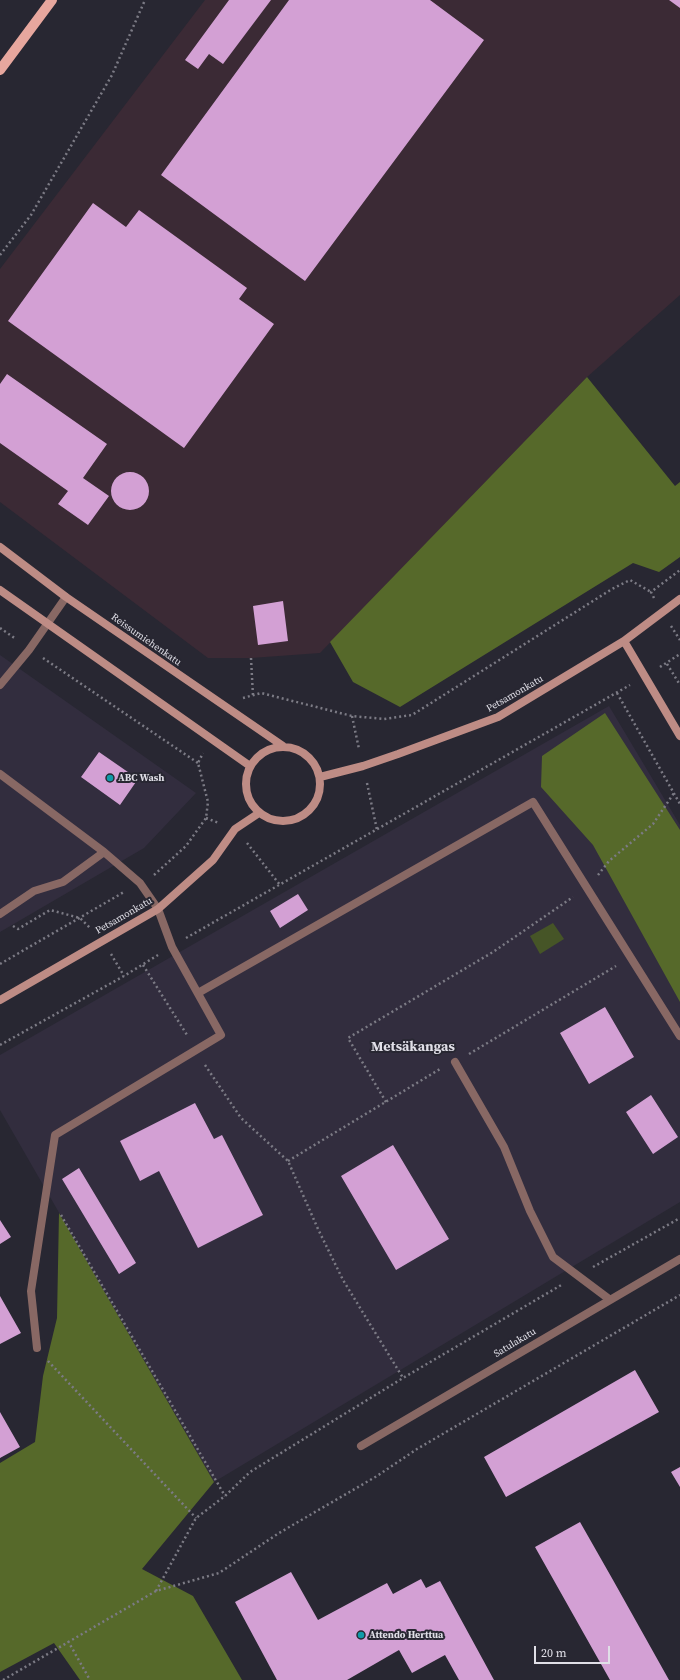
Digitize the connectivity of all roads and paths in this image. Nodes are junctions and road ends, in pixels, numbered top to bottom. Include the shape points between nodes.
1 (52, 0) edge
2 (145, 0) edge
3 (0, 70) edge
4 (0, 255) edge
5 (0, 547) edge
6 (0, 590) edge
7 (651, 592) dead end
8 (66, 597) junction
9 (680, 599) edge
10 (47, 624) junction
11 (0, 628) edge
12 (624, 641) junction
13 (29, 650) junction
14 (251, 658) dead end
15 (666, 663) dead end
16 (0, 685) edge
17 (680, 685) edge
18 (253, 696) junction
19 (228, 709) junction
20 (680, 736) edge
21 (210, 738) junction
22 (283, 746) junction
23 (198, 763) junction
24 (250, 766) junction
25 (0, 774) edge
26 (320, 777) junction
27 (674, 793) junction
28 (680, 804) edge
29 (259, 813) junction
30 (206, 818) junction
31 (236, 829) junction
32 (104, 852) junction
33 (140, 883) junction
34 (280, 885) junction
35 (587, 887) junction
36 (158, 909) junction
37 (0, 914) edge
38 (80, 918) junction
39 (9, 924) dead end
40 (102, 940) junction
41 (172, 947) junction
42 (0, 964) edge
43 (143, 964) junction
44 (124, 976) junction
45 (198, 993) junction
46 (0, 1000) edge
47 (680, 1036) edge
48 (0, 1045) edge
49 (196, 1050) junction
50 (455, 1062) dead end
51 (386, 1102) dead end
52 (59, 1212) dead end
53 (680, 1218) edge
54 (680, 1258) edge
55 (577, 1276) junction
56 (680, 1295) edge
57 (609, 1299) junction
58 (36, 1348) joint
59 (403, 1378) junction
60 (361, 1446) dead end
61 (225, 1496) junction
62 (196, 1518) junction
63 (156, 1591) junction
64 (68, 1641) junction
65 (3, 1680) edge
66 (90, 1680) edge

1 - 3 main road
2 - 4 path via 112,75 31,215
5 - 8 street, Reissumiehenkatu
6 - 10 street
7 - 18 path via 630,580 612,589 412,715 384,719 352,716 261,693
8 - 10 street
8 - 19 street, Reissumiehenkatu
9 - 12 street, Petsamonkatu
10 - 13 street
10 - 21 street
11 - 13 path
12 - 20 street
12 - 26 street, Petsamonkatu via 498,717 391,757
13 - 16 street
13 - 23 path
14 - 18 path
15 - 17 path
18 - 19 path via 244,698
19 - 22 street, Reissumiehenkatu
21 - 23 path
21 - 24 street
22 - 24 street via 264,751
22 - 26 street via 296,748 307,755 316,765
23 - 30 path via 208,802
24 - 29 street via 246,778 246,791
25 - 32 street
26 - 29 street via 320,790 316,802 308,812 296,819 283,822
27 - 28 path
27 - 34 path via 617,693
27 - 35 path via 652,824 610,861
29 - 31 street, Petsamonkatu
30 - 31 path
30 - 33 path via 186,846 156,874
31 - 34 path
31 - 36 street, Petsamonkatu via 213,860
32 - 33 street
32 - 37 street via 63,882 34,892
33 - 36 street
33 - 38 path
34 - 41 path
35 - 45 street via 533,802
35 - 47 street
35 - 51 path via 493,952 348,1038
36 - 40 street, Petsamonkatu
36 - 41 street
38 - 39 path via 50,910 18,929
38 - 40 path
38 - 42 path
40 - 44 path
40 - 46 street, Petsamonkatu
41 - 43 path
41 - 45 street
43 - 44 path
43 - 49 path
44 - 48 path
45 - 49 street via 221,1035
49 - 58 street via 55,1135 32,1291
49 - 59 path via 241,1118 288,1161 343,1280
50 - 55 street via 504,1147 530,1211 553,1257
52 - 61 path
53 - 55 path
54 - 57 street, Satulakatu
55 - 57 street
55 - 59 path
56 - 63 path via 417,1449 377,1476 279,1533 219,1573
57 - 60 street, Satulakatu
58 - 62 path
59 - 61 path via 250,1472
61 - 62 path
62 - 63 path
63 - 64 path
64 - 65 path
64 - 66 path

